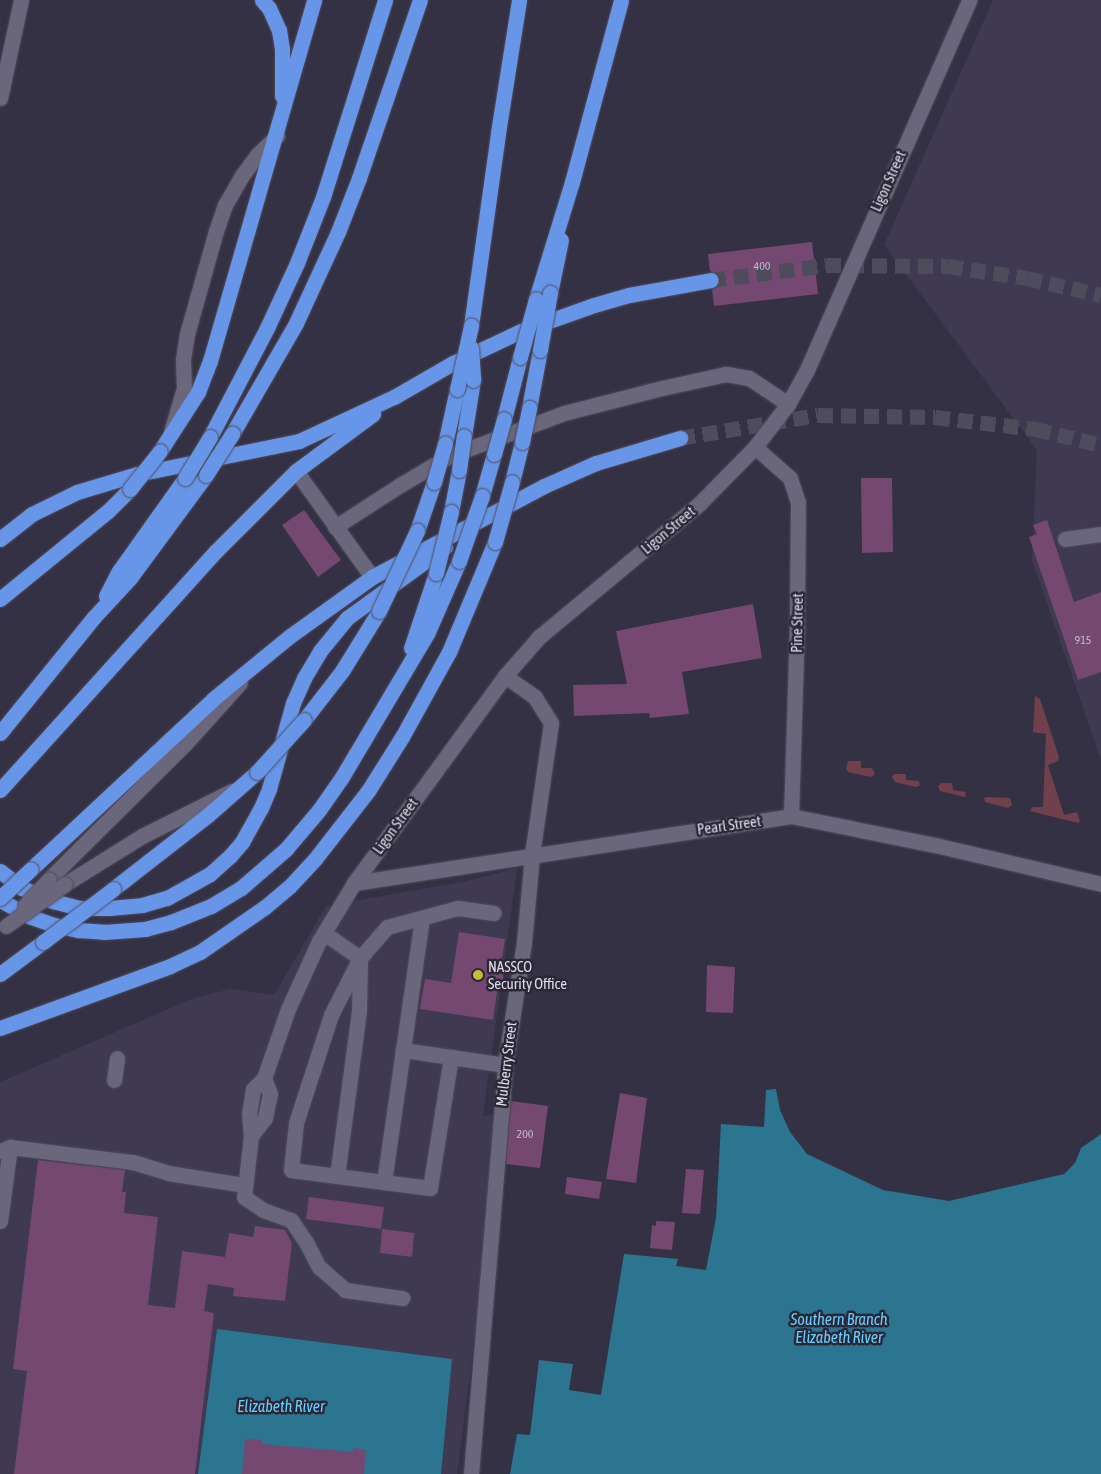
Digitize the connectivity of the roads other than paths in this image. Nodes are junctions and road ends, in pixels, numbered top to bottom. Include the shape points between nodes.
1 (21, 0) edge
2 (262, 0) edge
3 (314, 0) edge
4 (385, 0) edge
5 (420, 0) edge
6 (519, 0) edge
7 (621, 0) edge
8 (969, 0) edge
9 (0, 98) edge
10 (281, 117) junction
11 (276, 136) junction
12 (572, 182) junction
13 (710, 280) tunnel mouth
14 (471, 326) junction
15 (394, 397) junction
16 (788, 404) junction
17 (170, 438) junction
18 (680, 438) tunnel mouth
19 (755, 447) junction
20 (296, 472) junction
21 (497, 510) junction
22 (335, 527) junction
23 (1101, 534) edge
24 (0, 539) edge
25 (1065, 539) dead end
26 (372, 577) junction
27 (0, 598) edge
28 (94, 617) junction
29 (264, 656) junction
30 (505, 676) junction
31 (396, 687) junction
32 (0, 733) edge
33 (238, 788) junction
34 (0, 790) edge
35 (790, 816) junction
36 (532, 855) junction
37 (0, 871) edge
38 (354, 883) junction
39 (1101, 884) edge
40 (0, 899) edge
41 (494, 912) dead end
42 (422, 918) junction
43 (3, 929) edge
44 (324, 933) junction
45 (360, 958) junction
46 (0, 974) edge
47 (0, 1028) edge
48 (402, 1050) junction
49 (451, 1057) junction
50 (117, 1058) dead end
51 (505, 1065) junction
52 (114, 1080) dead end
53 (5, 1149) edge
54 (337, 1176) junction
55 (384, 1182) junction
56 (245, 1185) junction
57 (0, 1221) edge
58 (402, 1298) dead end
59 (471, 1474) edge

1 - 9 street
2 - 10 highway via 279,30 282,49
3 - 10 highway
4 - 28 highway, bridge via 323,197 267,328 185,478 119,571
5 - 28 highway, bridge via 359,178 296,322 206,475 136,570
6 - 14 highway
7 - 12 highway
8 - 16 street, Ligon Street via 806,372
10 - 11 highway
11 - 17 highway via 210,360 198,392
11 - 17 street via 241,177 225,205 187,334 184,388
12 - 31 highway, bridge via 482,496 459,561 427,634
12 - 47 highway, bridge via 522,442 494,542 449,652 402,737 362,799 315,859 288,887 200,952
13 - 15 highway via 629,295 556,318 453,363
14 - 31 highway, bridge via 472,380 451,512 436,574
14 - 33 highway, bridge via 434,482 416,531 379,610 346,665 304,720
15 - 20 highway
15 - 24 highway via 299,441 137,474 77,492 32,514
16 - 19 street, Ligon Street
16 - 22 street via 748,378 726,374 564,413 449,456
17 - 27 highway, bridge via 130,489 98,520
18 - 21 highway via 596,463
19 - 30 street, Ligon Street via 699,504 539,637
19 - 35 street, Pine Street via 790,478 798,502
20 - 22 street
20 - 34 highway via 216,551
21 - 26 highway
21 - 37 highway via 362,606 334,634 304,678 293,702 269,789 254,821 230,856 210,874 167,898 142,905 80,908 53,902 22,888
22 - 26 street
23 - 25 street
26 - 29 highway
28 - 32 highway
29 - 40 highway, bridge via 174,735
29 - 43 street, bridge via 185,744
30 - 36 street, Mulberry Street via 536,697 551,723
30 - 38 street, Ligon Street
31 - 40 highway via 361,748 313,817 267,867 211,906 154,926 104,932 54,925 31,917
33 - 43 street, bridge via 142,836 65,884
33 - 46 highway, bridge via 208,815
35 - 36 street, Pearl Street
35 - 39 street, Pearl Street via 935,845
36 - 38 street, Pearl Street
36 - 51 street, Mulberry Street via 524,942
38 - 44 street, Ligon Street
41 - 42 street via 458,908
42 - 45 street via 387,927
42 - 48 street
44 - 45 street
44 - 56 street, Ligon Street via 288,1009 264,1078 253,1090
45 - 54 street via 359,1011
45 - 54 street via 331,1015 296,1123 292,1170
48 - 49 street
48 - 55 street
49 - 51 street
49 - 55 street via 430,1188
50 - 52 street
51 - 59 street, Mulberry Street
53 - 56 street via 132,1162 168,1173
53 - 57 street
54 - 55 street
56 - 58 street via 244,1197 263,1210 291,1220 319,1267 345,1290

